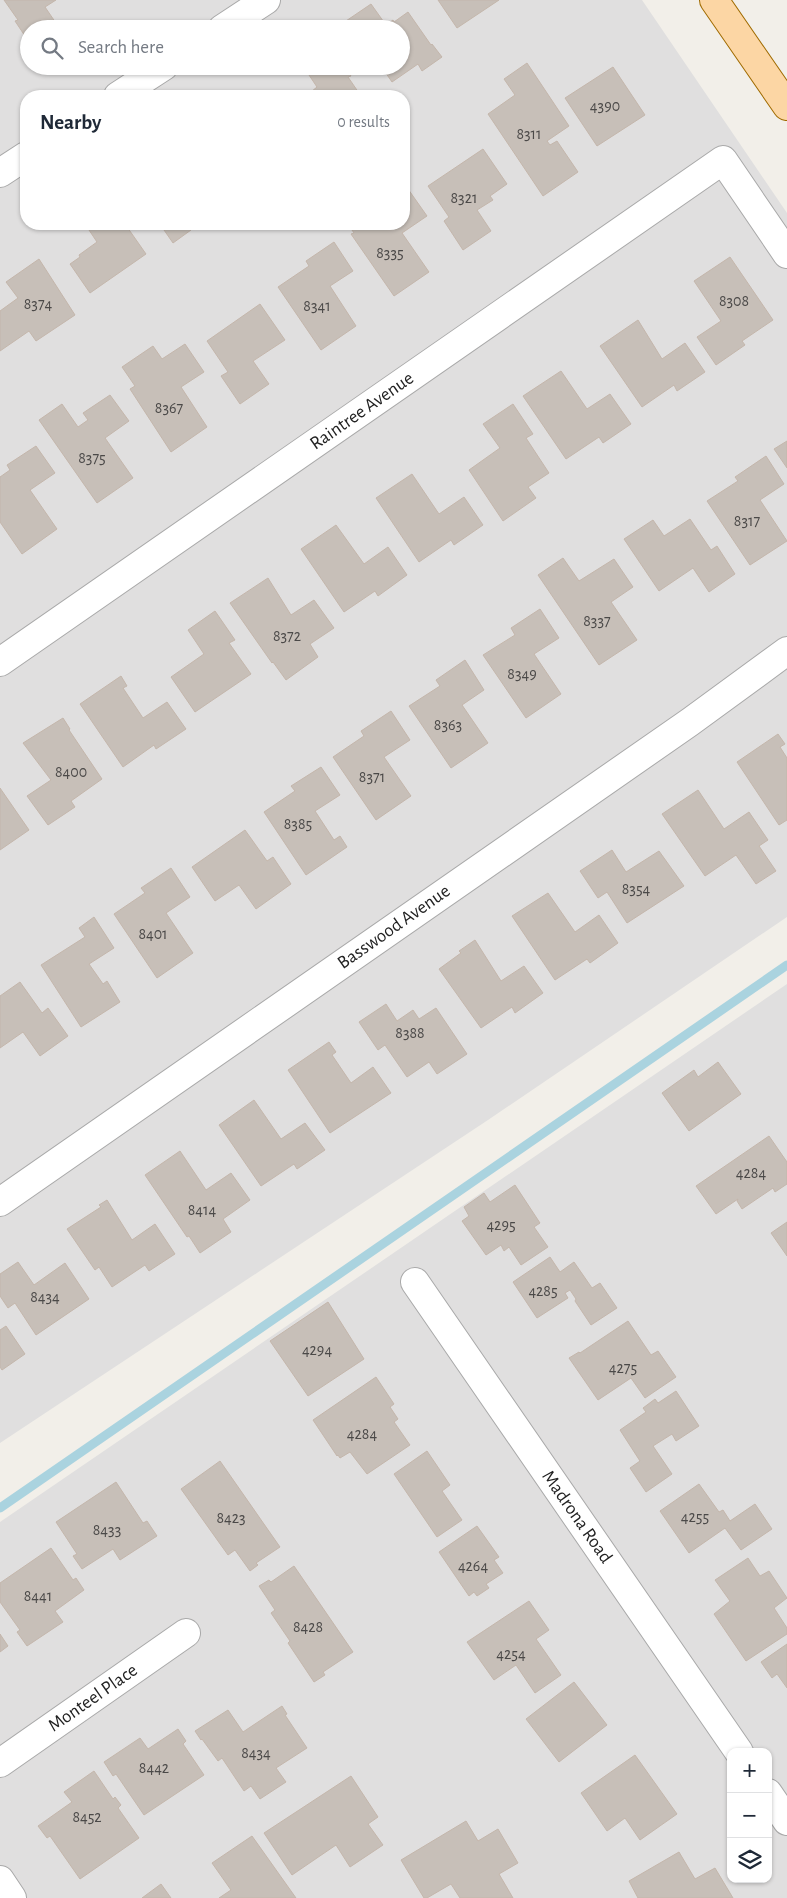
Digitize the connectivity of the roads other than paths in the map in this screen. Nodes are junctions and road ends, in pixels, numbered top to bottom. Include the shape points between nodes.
1 (266, 0) edge
2 (714, 0) edge
3 (236, 20) edge
4 (150, 75) edge
5 (127, 90) edge
6 (787, 106) edge
7 (20, 160) edge
8 (0, 173) edge
9 (787, 254) edge
10 (787, 651) edge
11 (0, 662) edge
12 (0, 1202) edge
13 (416, 1282) dead end
14 (186, 1633) dead end
15 (737, 1748) edge
16 (0, 1763) edge
17 (772, 1799) edge
18 (787, 1821) edge
19 (0, 1880) edge
20 (12, 1898) edge

1 - 3 street
2 - 6 main road
4 - 5 street
7 - 8 street
9 - 11 street, Raintree Avenue via 724,160
10 - 12 street, Basswood Avenue via 690,722
13 - 15 street, Madrona Road
14 - 16 street, Monteel Place
17 - 18 street
19 - 20 street

